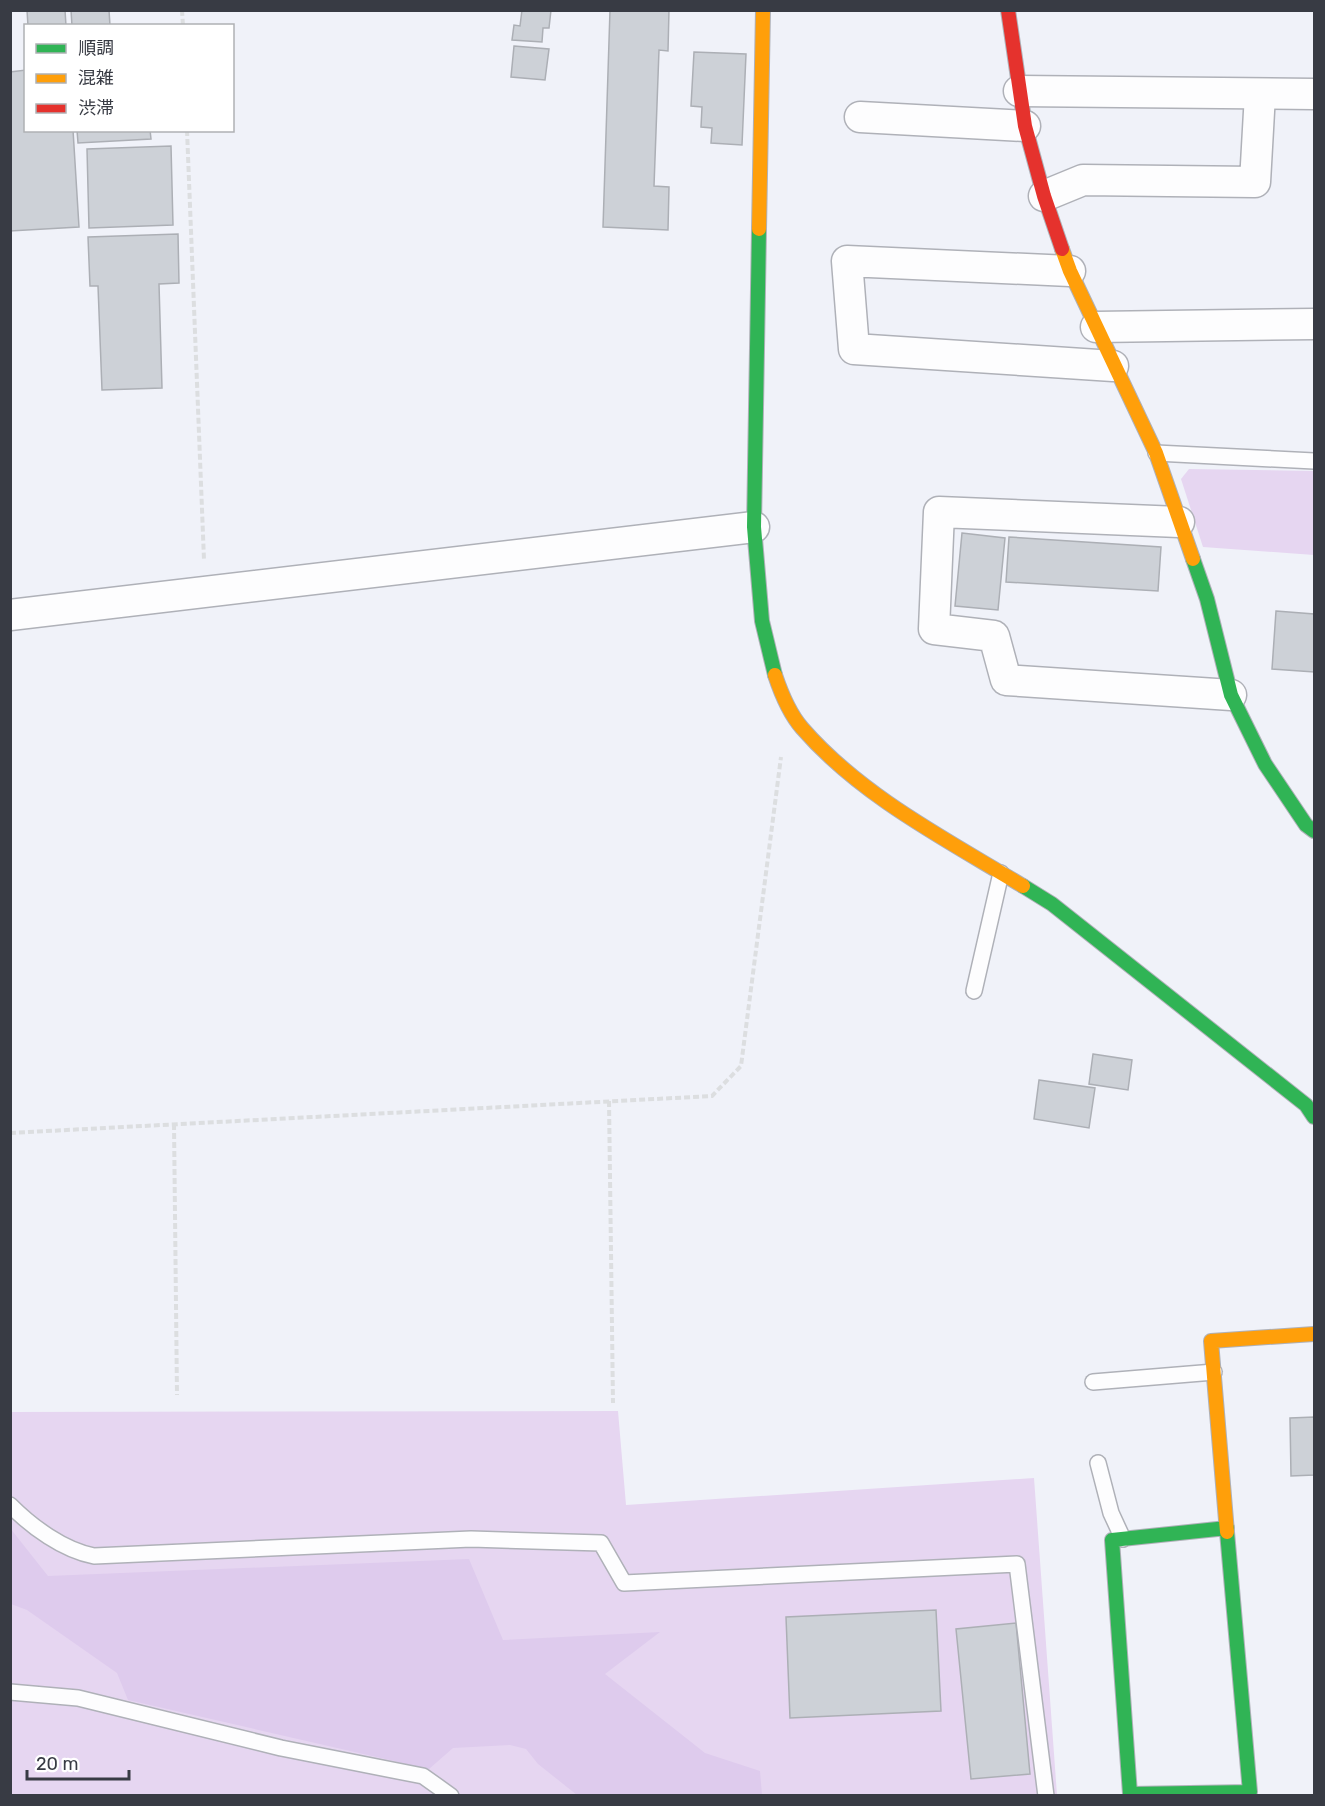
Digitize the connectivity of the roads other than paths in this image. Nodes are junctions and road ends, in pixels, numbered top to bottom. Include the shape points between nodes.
1 (763, 10) edge
2 (1008, 10) edge
3 (1019, 91) junction
4 (1260, 94) junction
5 (1314, 94) edge
6 (860, 117) dead end
7 (1025, 126) junction
8 (1044, 196) junction
9 (1070, 271) junction
10 (1314, 324) edge
11 (1096, 327) junction
12 (1113, 366) junction
13 (1156, 453) junction
14 (1314, 461) edge
15 (1179, 522) junction
16 (754, 527) junction
17 (10, 615) edge
18 (1231, 695) junction
19 (1314, 831) edge
20 (1001, 873) junction
21 (974, 991) dead end
22 (1314, 1117) edge
23 (1314, 1334) edge
24 (1214, 1372) junction
25 (1093, 1382) dead end
26 (1098, 1463) dead end
27 (10, 1505) edge
28 (1227, 1528) junction
29 (1123, 1539) junction
30 (10, 1692) edge
31 (451, 1796) edge
32 (1046, 1796) edge

1 - 16 street
2 - 3 street
3 - 4 street
3 - 7 street
4 - 5 street
4 - 8 street via 1256,182 1083,180
6 - 7 street
7 - 8 street
8 - 9 street
9 - 11 street
9 - 12 street via 847,261 854,349
10 - 11 street
11 - 12 street
12 - 13 street
13 - 14 lane
13 - 15 street
15 - 18 street via 1207,599
15 - 18 street via 939,512 934,629 994,636 1006,680
16 - 17 street
16 - 20 street via 762,621 771,664 801,727 838,763 898,810
18 - 19 street via 1265,764
20 - 21 lane
20 - 22 street via 1052,904 1306,1105
23 - 24 street via 1211,1341
24 - 25 lane
24 - 28 street
26 - 29 lane via 1111,1513
27 - 32 lane via 75,1553 94,1556 471,1539 601,1543 624,1583 1017,1563
28 - 29 street
28 - 29 street via 1250,1792 1130,1794 1112,1540
30 - 31 lane via 78,1698 281,1748 423,1776

